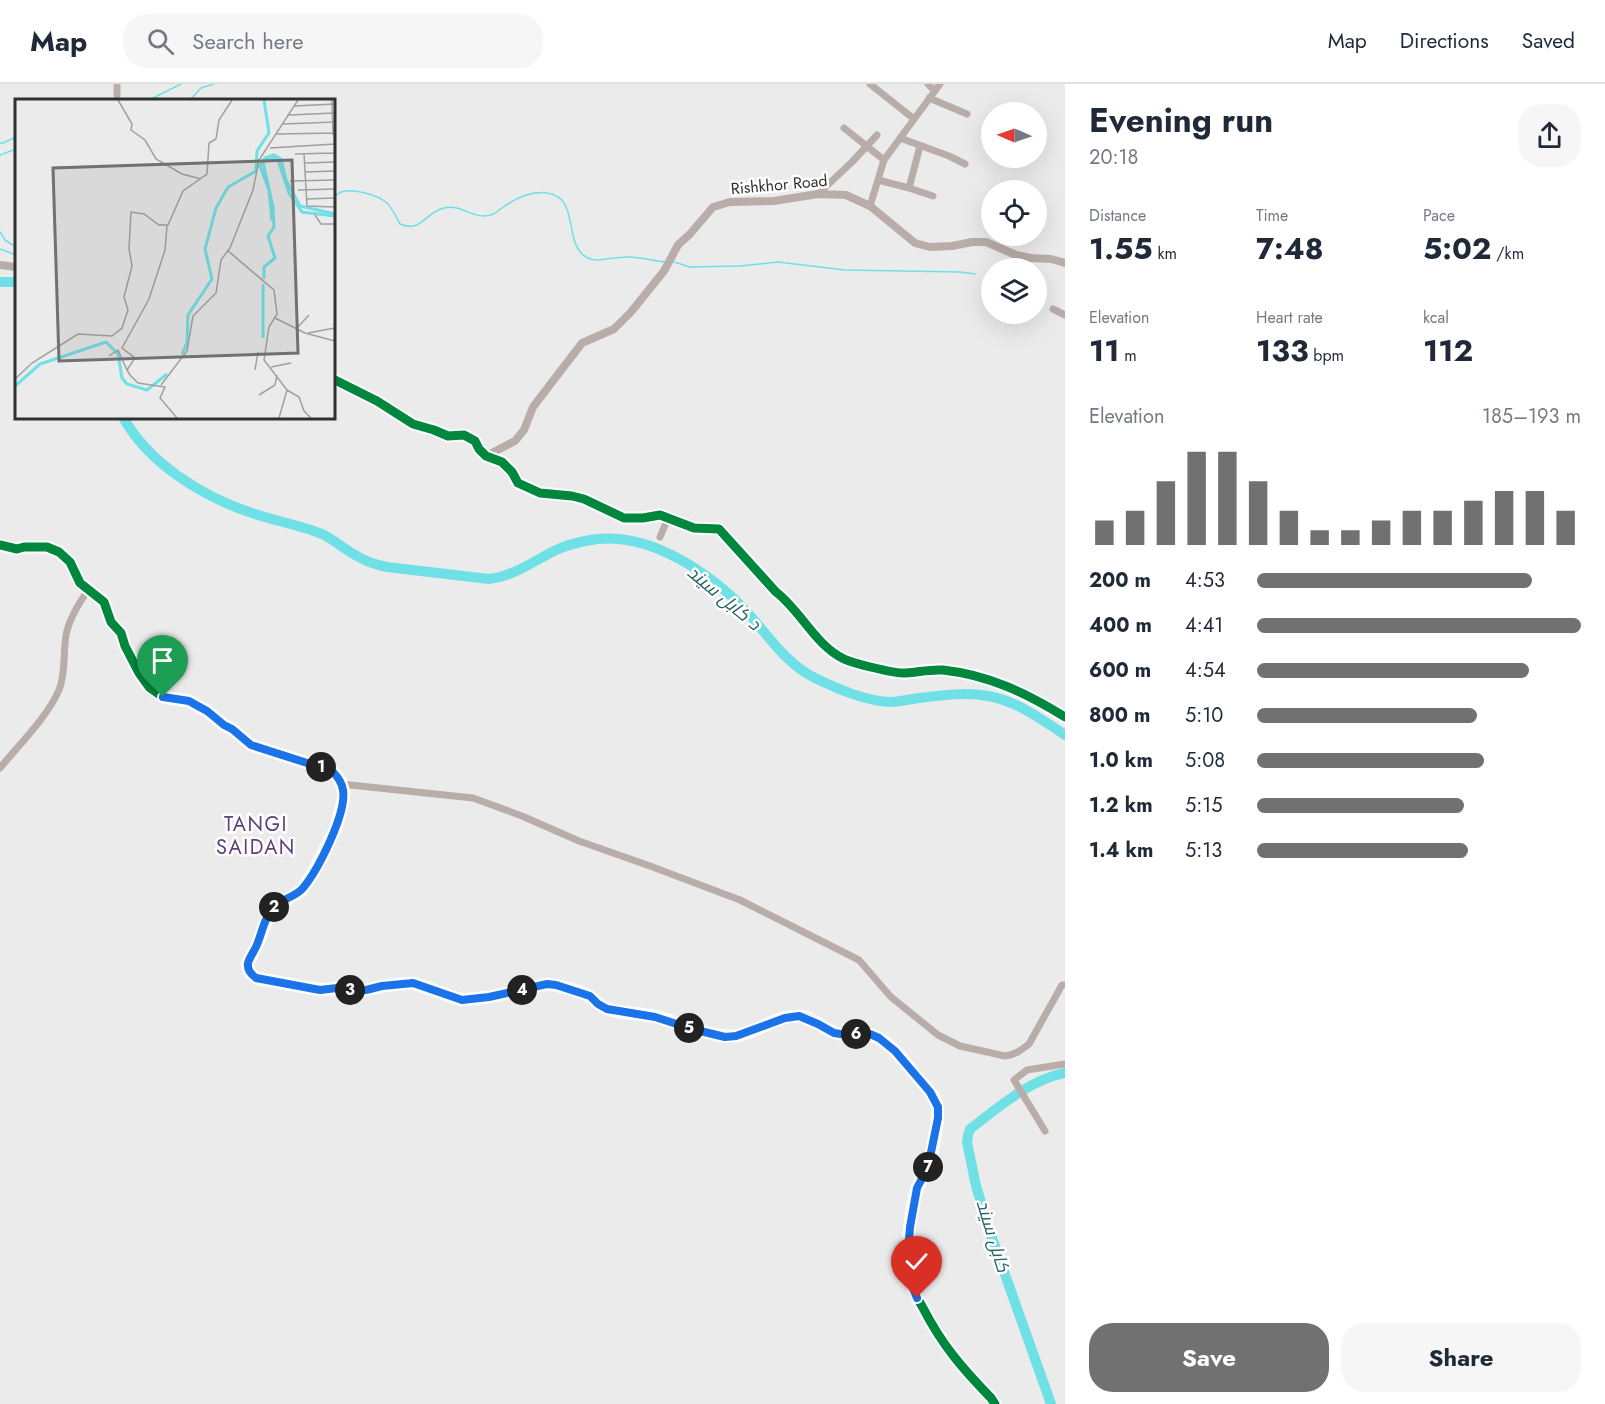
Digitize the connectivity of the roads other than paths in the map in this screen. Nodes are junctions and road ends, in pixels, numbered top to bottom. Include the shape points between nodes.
1 (117, 84) edge
2 (870, 84) edge
3 (928, 84) edge
4 (940, 84) edge
5 (935, 91) junction
6 (117, 95) dead end
7 (929, 98) junction
8 (967, 114) dead end
9 (914, 119) junction
10 (844, 128) dead end
11 (877, 135) dead end
12 (900, 138) junction
13 (920, 146) junction
14 (867, 147) junction
15 (884, 160) junction
16 (965, 164) dead end
17 (878, 180) junction
18 (909, 188) junction
19 (818, 194) junction
20 (933, 196) dead end
21 (870, 206) junction
22 (1065, 263) edge
23 (0, 265) edge
24 (15, 267) edge
25 (1053, 309) dead end
26 (1065, 315) edge
27 (334, 380) edge
28 (486, 456) junction
29 (668, 519) junction
30 (660, 537) dead end
31 (0, 545) edge
32 (88, 590) junction
33 (1065, 717) edge
34 (0, 768) edge
35 (342, 784) junction
36 (1065, 986) edge
37 (1065, 1064) edge
38 (1045, 1131) dead end
39 (994, 1404) edge

1 - 6 street
2 - 9 street
3 - 5 street
4 - 5 street
5 - 7 street
7 - 8 street
7 - 9 street
9 - 12 street
10 - 14 street
11 - 14 street
12 - 13 street
12 - 15 street
13 - 16 street
13 - 18 street
14 - 15 street
14 - 19 street
15 - 17 street
17 - 18 street
17 - 21 street
18 - 20 street
19 - 21 street, Rishkhor Road via 846,195
19 - 28 street, Rishkhor Road via 713,207 678,245 664,271 631,312 614,329 582,343 533,407 515,441
21 - 22 street, Rishkhor Road via 915,243 930,247 986,242 1016,255
23 - 24 street
25 - 26 street
27 - 28 street via 413,424 448,436 464,435 475,441
28 - 29 street via 502,462 518,483 540,493 584,499 624,518 660,515
29 - 30 street
29 - 33 street via 694,528 719,530 828,648 844,659 899,673 941,670 984,677 1032,697
31 - 32 street via 17,549 47,547 59,552
32 - 34 street via 66,634 59,690
32 - 35 street via 104,602 111,622 121,633 149,687 163,697 189,701 207,711 251,745 332,771
35 - 36 street via 473,798 740,900 859,960 891,997 938,1035 960,1046 1005,1056 1022,1050 1062,985
35 - 39 street via 343,801 326,849 302,890 270,909 248,964 249,973 256,978 320,990 353,991 413,983 462,1000 547,984 590,996 607,1009 655,1017 725,1037 799,1016 834,1033 863,1033 879,1038 903,1059 938,1107 928,1167 913,1204 909,1277 934,1330
37 - 38 street via 1027,1070 1014,1080

